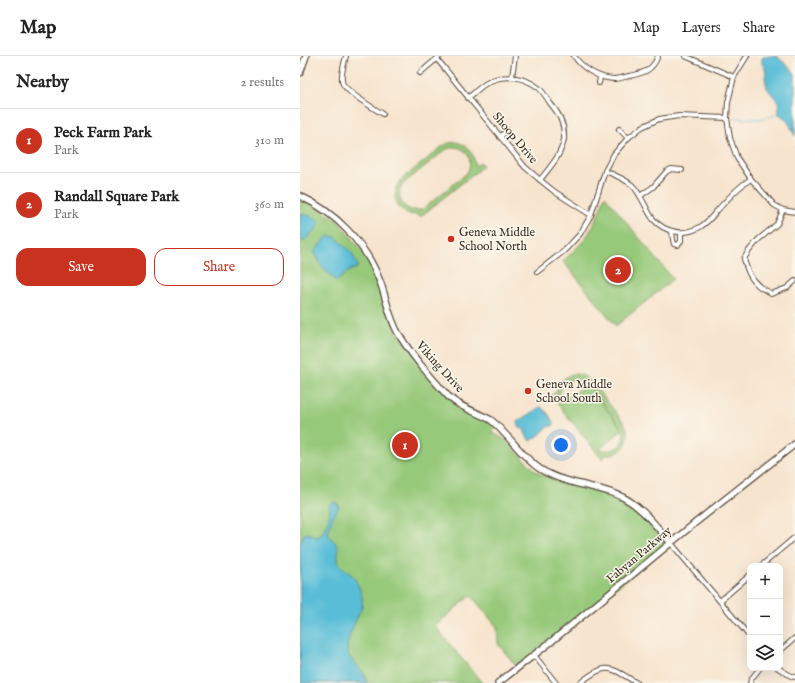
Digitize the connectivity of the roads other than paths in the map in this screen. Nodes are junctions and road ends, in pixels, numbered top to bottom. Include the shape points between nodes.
1 (306, 56) edge
2 (346, 56) edge
3 (515, 56) edge
4 (574, 56) edge
5 (658, 56) edge
6 (685, 56) edge
7 (698, 56) edge
8 (747, 56) edge
9 (438, 57) edge
10 (696, 61) junction
11 (420, 73) dead end
12 (300, 74) edge
13 (600, 76) junction
14 (734, 76) junction
15 (512, 77) junction
16 (599, 83) dead end
17 (468, 98) junction
18 (383, 114) dead end
19 (727, 118) junction
20 (619, 129) dead end
21 (507, 130) dead end
22 (500, 137) junction
23 (628, 138) junction
24 (682, 170) dead end
25 (605, 171) junction
26 (751, 179) junction
27 (540, 180) junction
28 (300, 196) edge
29 (640, 196) junction
30 (783, 210) junction
31 (795, 212) edge
32 (591, 215) junction
33 (672, 231) junction
34 (681, 233) junction
35 (537, 272) dead end
36 (795, 282) edge
37 (793, 444) edge
38 (795, 537) edge
39 (671, 543) junction
40 (765, 563) edge
41 (747, 578) edge
42 (720, 600) junction
43 (748, 635) edge
44 (795, 638) edge
45 (783, 648) edge
46 (534, 655) junction
47 (758, 671) edge
48 (783, 671) edge
49 (795, 677) edge
50 (498, 683) edge
51 (556, 683) edge
52 (580, 683) edge
53 (637, 683) edge
54 (750, 683) edge

1 - 12 street
2 - 18 street via 342,82 348,91
3 - 15 street
4 - 13 street via 589,71
5 - 13 street via 651,68 642,74 615,79
6 - 10 street
7 - 10 street
8 - 14 street
9 - 11 street
9 - 17 street, Shoop Drive
10 - 14 street
13 - 16 street
14 - 19 street
15 - 17 street via 498,78 486,83
15 - 27 street via 525,80 539,88 555,108 562,123 564,138 560,154
17 - 22 street, Shoop Drive
19 - 23 street via 679,116 659,119 642,127
19 - 26 street via 737,158
20 - 23 street
21 - 22 street
22 - 27 street, Shoop Drive via 525,167
23 - 25 street via 614,154
24 - 29 street via 671,169 666,172 653,187
25 - 29 street via 622,178 633,186
25 - 32 street
26 - 30 street via 774,205
26 - 34 street via 701,227
27 - 32 street, Shoop Drive
28 - 39 street, Viking Drive via 337,220 362,248 379,280 390,317 400,336 415,358 449,396 495,423 527,458 543,471 610,492 627,500 644,513
29 - 33 street via 656,222
30 - 31 street
30 - 36 street via 777,224 758,240 744,258 750,276 771,294
32 - 35 street via 571,244
33 - 34 street
33 - 34 street via 674,244 678,245
37 - 39 street, Fabyan Parkway
38 - 40 street
39 - 42 street
39 - 46 street, Fabyan Parkway
41 - 42 street
42 - 43 street
44 - 45 street
46 - 50 street, Fabyan Parkway
46 - 51 street
47 - 54 street
48 - 49 street
52 - 53 street via 597,671 608,668

